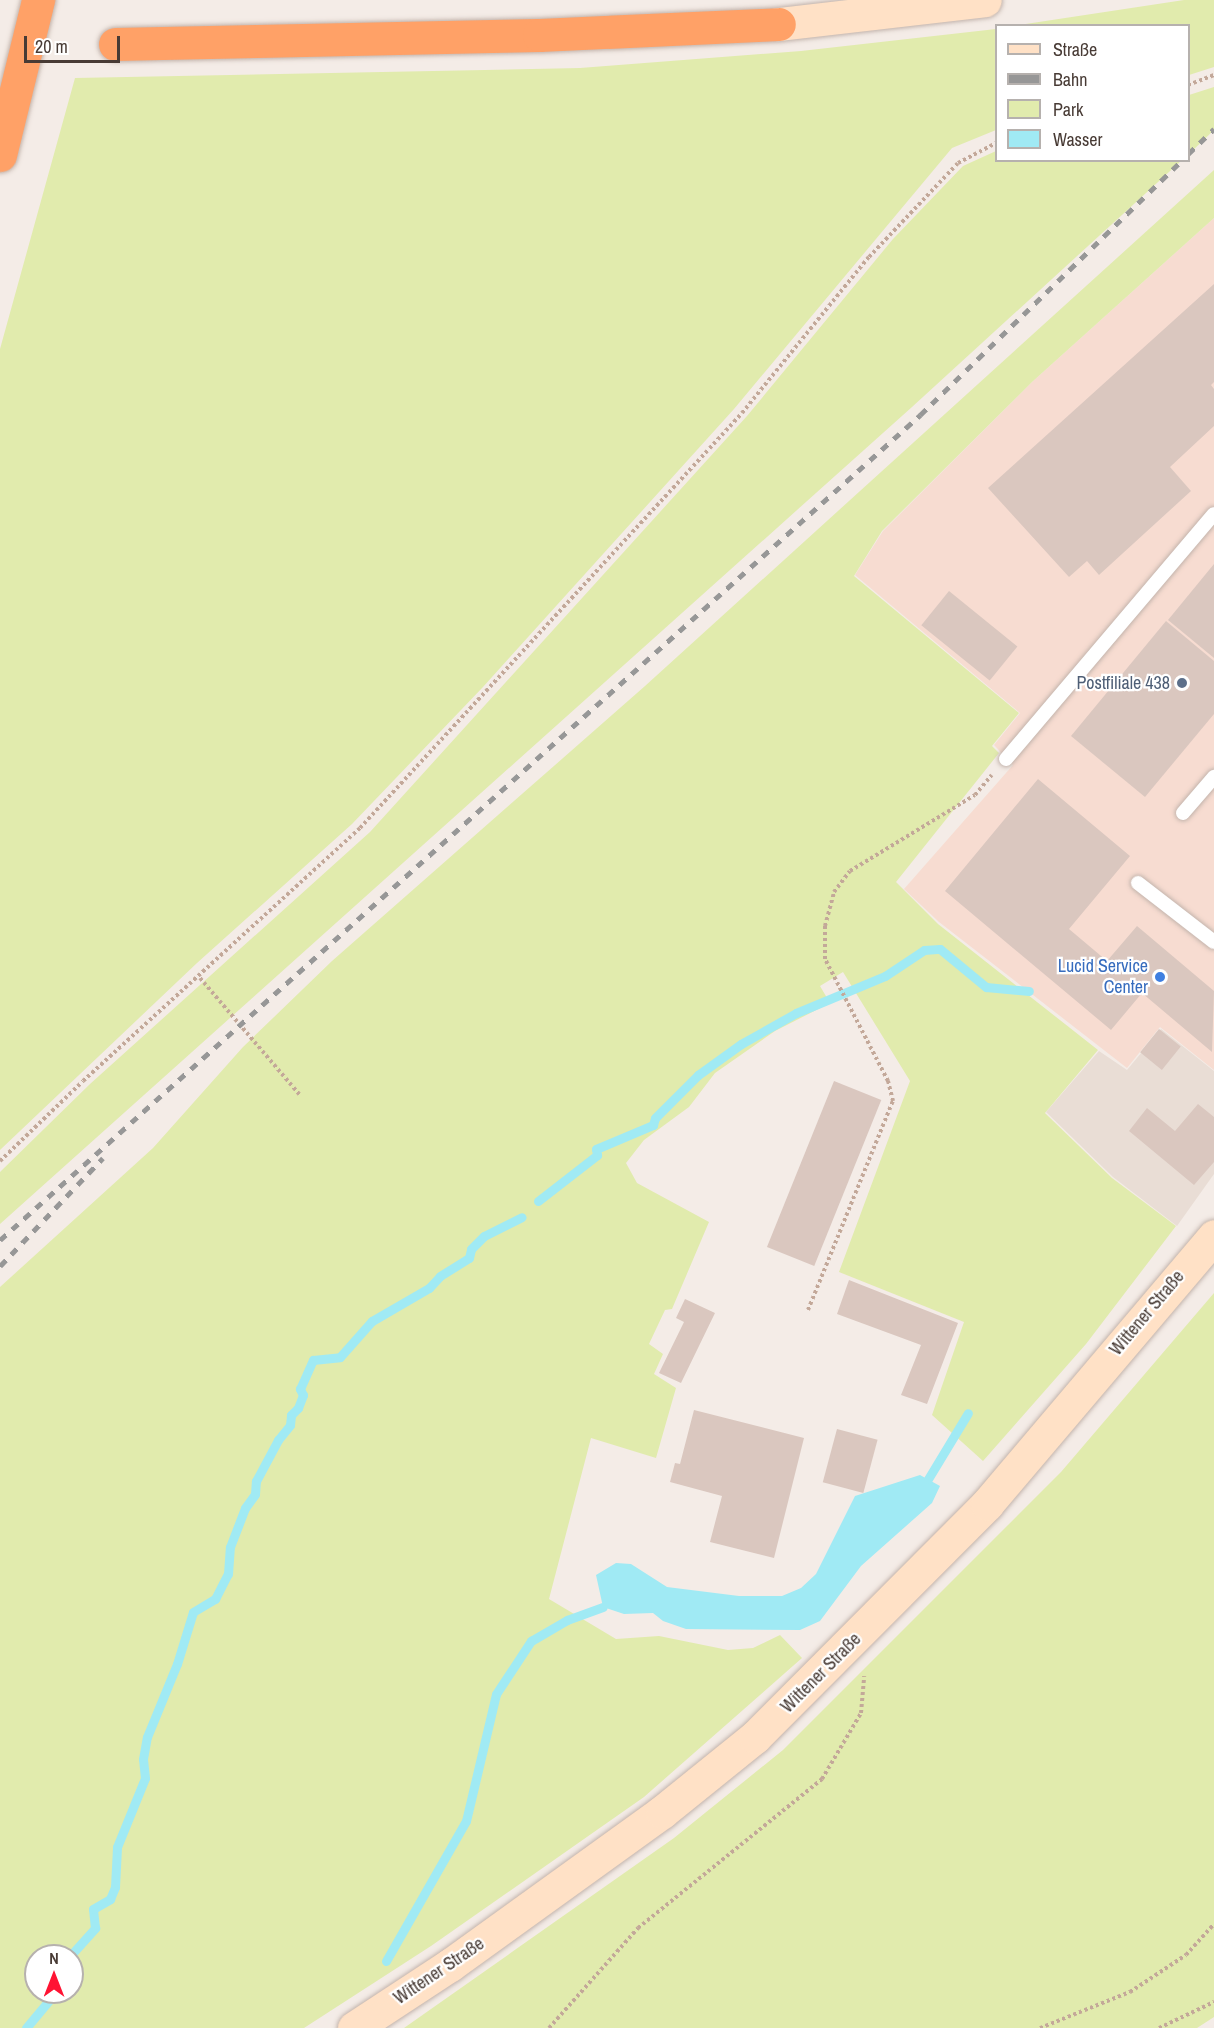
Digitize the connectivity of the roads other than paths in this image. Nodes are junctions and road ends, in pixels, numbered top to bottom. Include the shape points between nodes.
1 (38, 0) edge
2 (985, 0) edge
3 (778, 8) edge
4 (115, 44) dead end
5 (0, 155) edge
6 (1214, 514) edge
7 (1006, 759) road end
8 (1214, 777) edge
9 (1183, 813) dead end
10 (1138, 883) dead end
11 (1214, 942) edge
12 (1214, 1236) edge
13 (354, 2028) edge

1 - 5 highway
2 - 3 main road
3 - 4 highway via 539,35
6 - 7 lane
8 - 9 lane
10 - 11 lane
12 - 13 main road, Wittener Straße via 987,1504 755,1737 663,1812 450,1965

